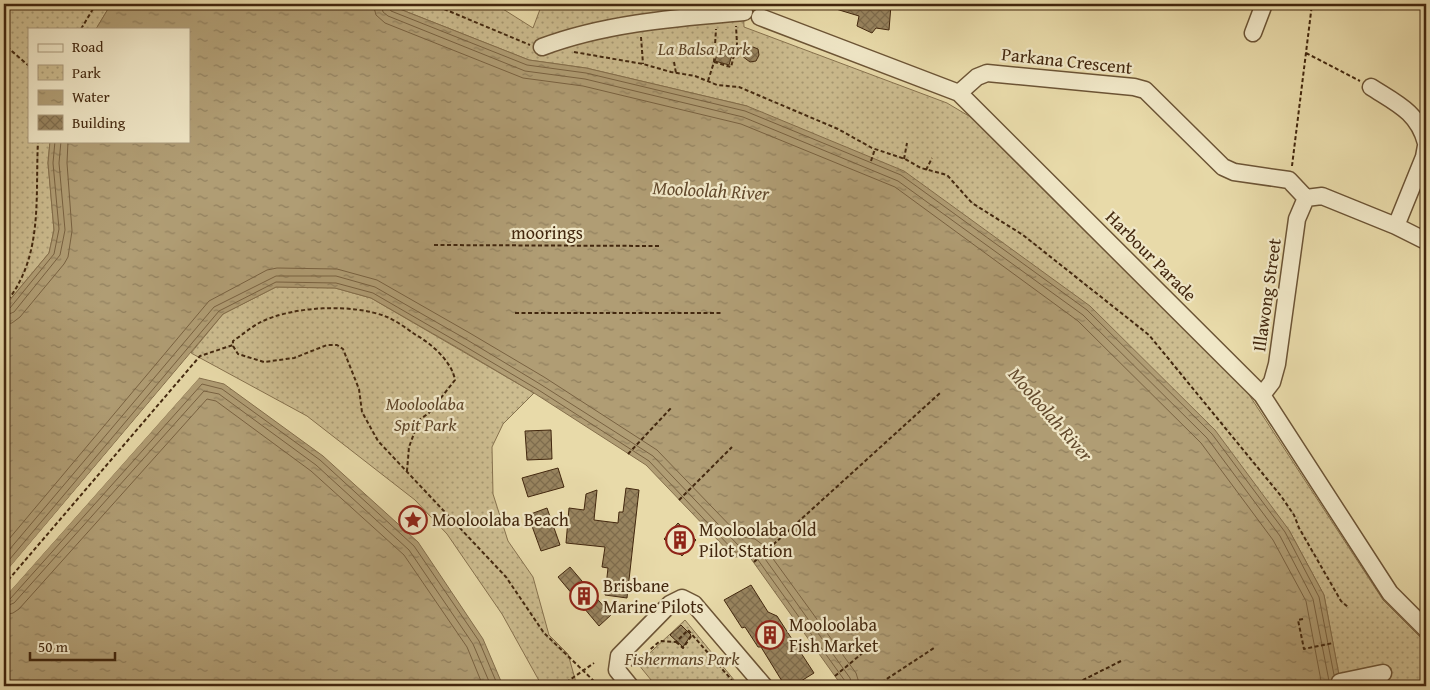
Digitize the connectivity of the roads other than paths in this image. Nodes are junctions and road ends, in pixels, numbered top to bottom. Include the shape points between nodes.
1 (1264, 4) edge
2 (742, 9) edge
3 (759, 10) edge
4 (1253, 33) dead end
5 (542, 47) road end
6 (1371, 87) road end
7 (959, 93) junction
8 (1426, 144) edge
9 (1306, 198) junction
10 (1396, 226) junction
11 (1426, 241) edge
12 (1262, 395) junction
13 (1426, 629) edge
14 (1383, 673) dead end
15 (625, 681) edge
16 (1340, 682) dead end
17 (764, 686) edge

1 - 4 street
2 - 3 street, Harbour Parade via 749,20 756,20
2 - 5 street via 640,22 566,38
3 - 7 street, Harbour Parade
6 - 8 street via 1409,112 1422,127
7 - 9 street, Parkana Crescent via 977,77 987,73 1146,90 1223,167 1234,172 1289,180
7 - 12 street, Harbour Parade
8 - 10 street via 1424,157
9 - 10 street via 1322,196
9 - 12 street, Illawong Street via 1297,219 1277,364 1272,382
10 - 11 street
12 - 13 street, Harbour Parade via 1390,593
14 - 16 street
15 - 17 street via 616,662 621,653 670,604 682,598 694,604

